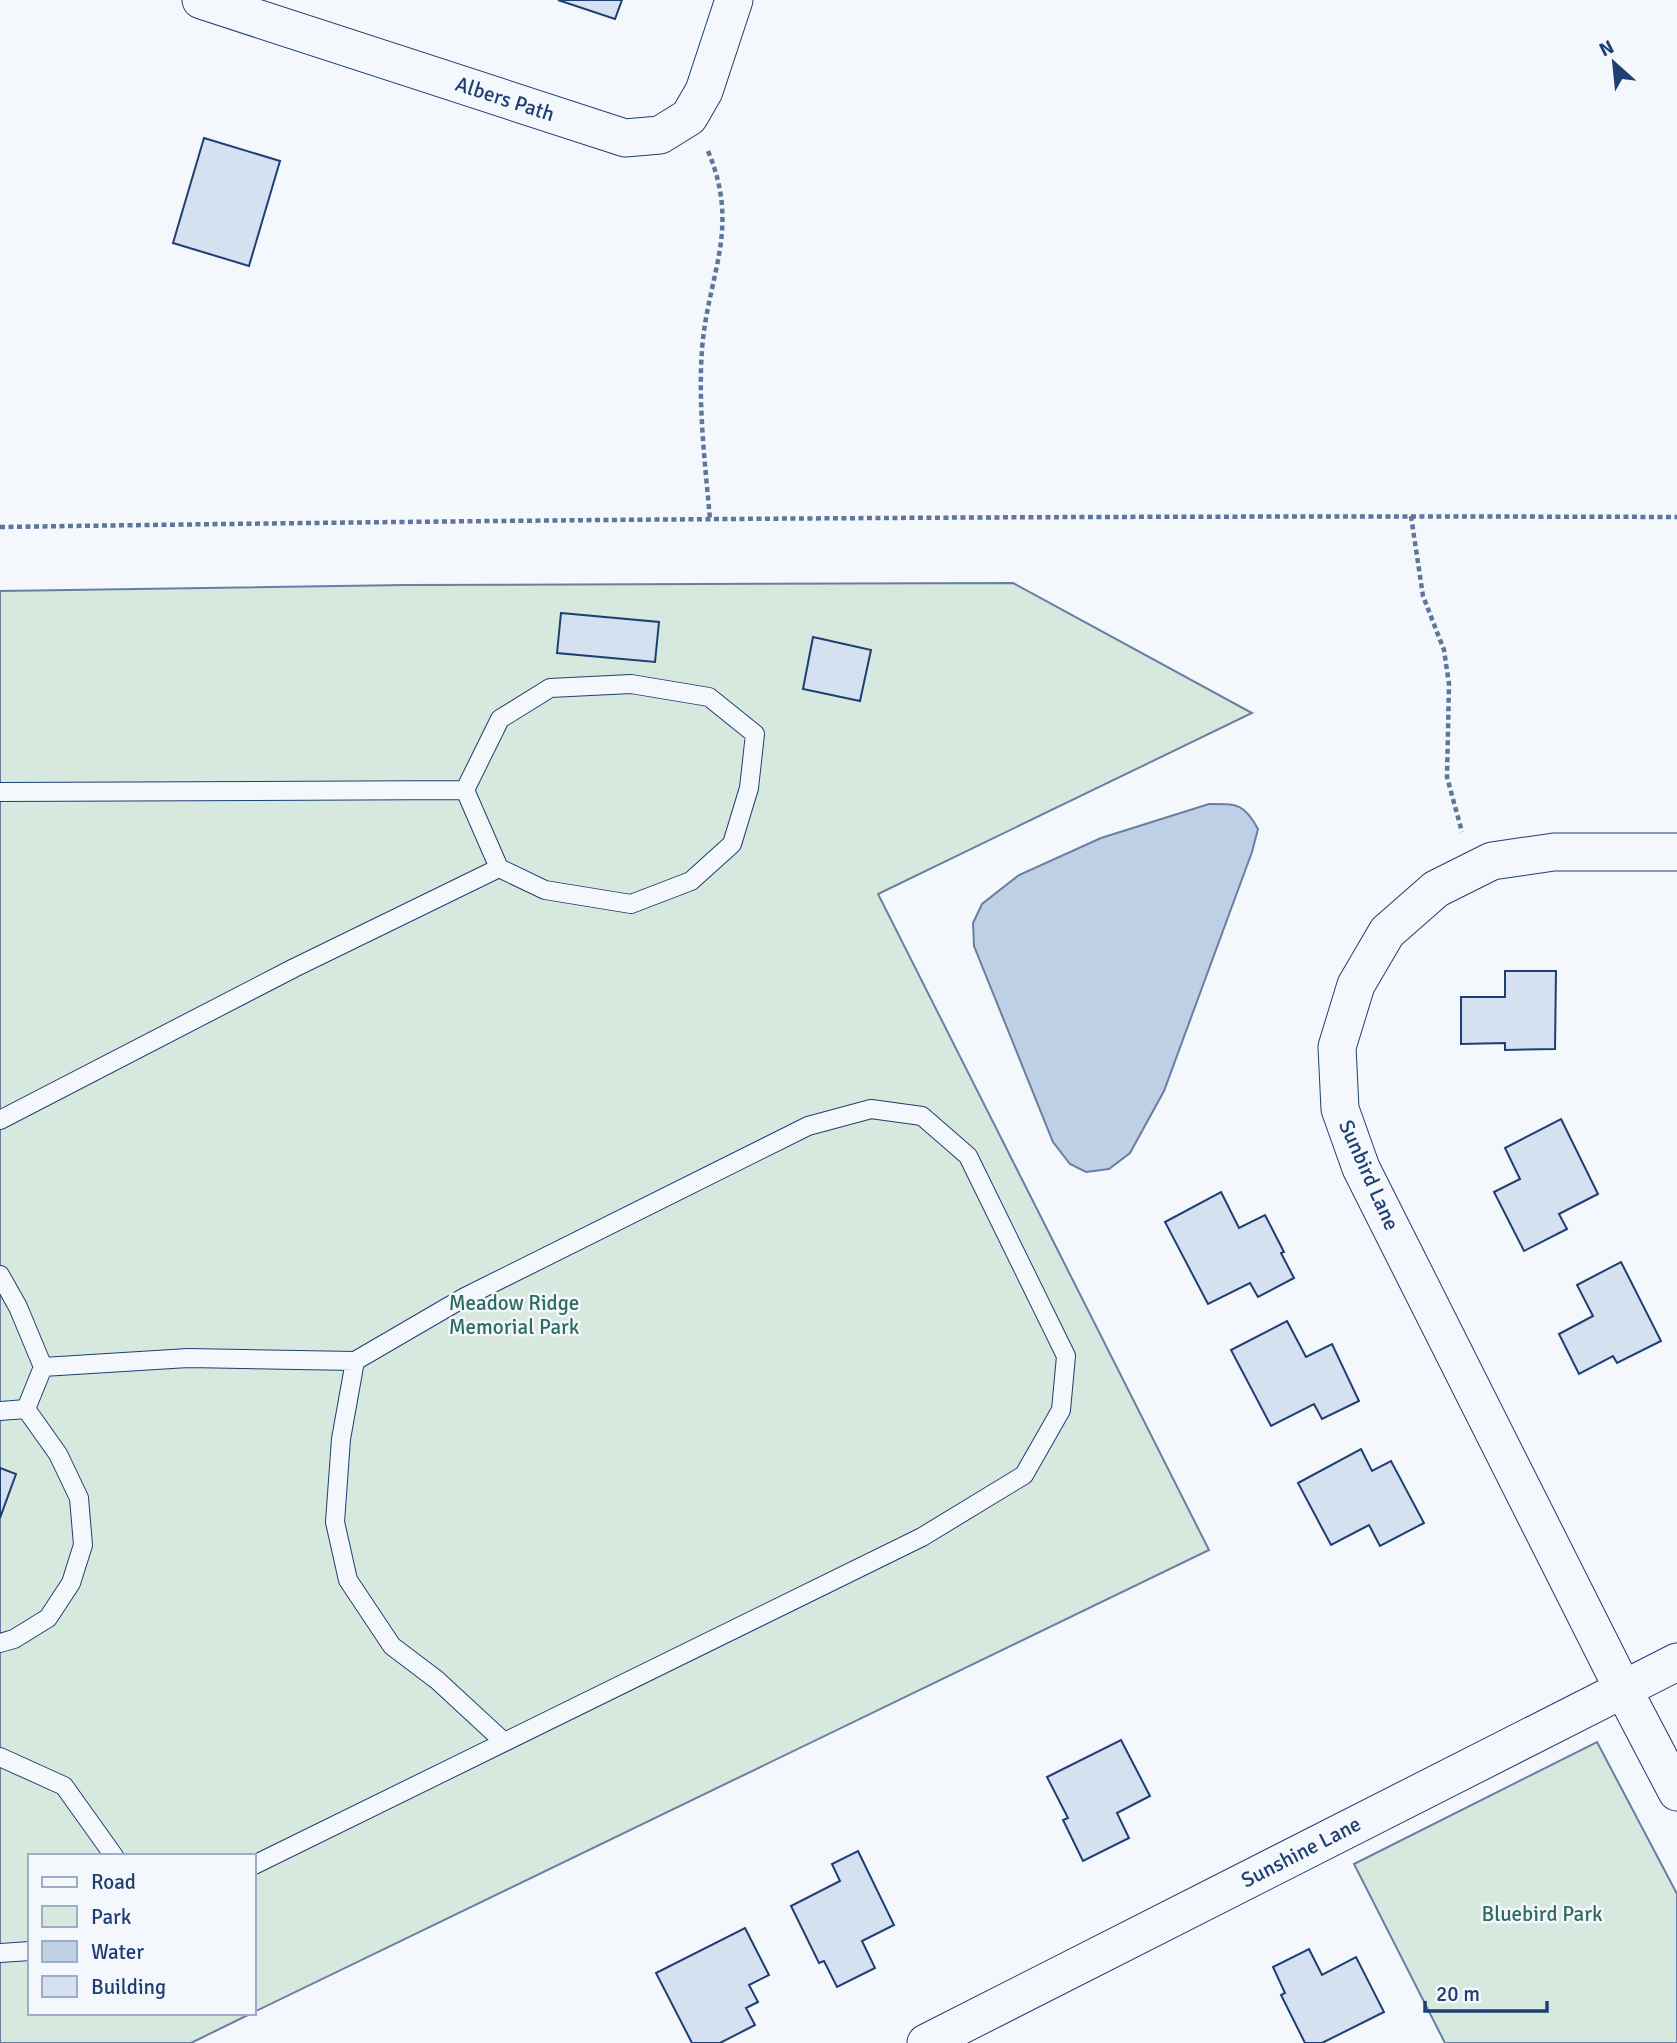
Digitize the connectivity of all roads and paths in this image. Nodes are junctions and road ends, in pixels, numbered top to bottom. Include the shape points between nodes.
1 (201, 0) edge
2 (734, 0) edge
3 (689, 117) junction
4 (1411, 516) junction
5 (1677, 517) edge
6 (710, 520) junction
7 (0, 527) edge
8 (465, 790) junction
9 (0, 792) edge
10 (1462, 832) dead end
11 (1677, 852) edge
12 (499, 868) junction
13 (0, 1120) edge
14 (0, 1275) edge
15 (355, 1361) junction
16 (43, 1367) junction
17 (26, 1409) junction
18 (0, 1411) edge
19 (0, 1643) edge
20 (1677, 1661) edge
21 (1623, 1689) junction
22 (504, 1742) junction
23 (0, 1757) edge
24 (1677, 1792) edge
25 (113, 1854) edge
26 (256, 1864) edge
27 (28, 1951) edge
28 (0, 1953) edge
29 (926, 2043) edge

1 - 3 street, Albers Path via 625,138 660,135
2 - 3 street via 704,91
3 - 6 path via 717,173 723,202 722,241 702,348 701,417
4 - 5 path
4 - 6 path
4 - 10 path via 1423,596 1444,650 1450,684 1447,777
6 - 7 path
8 - 9 lane
8 - 12 lane
8 - 12 lane via 500,719 550,688 631,684 709,697 755,734 749,788 732,844 691,881 631,904 545,890
11 - 21 street, Sunbird Lane via 1554,852 1492,860 1436,889 1387,932 1356,985 1337,1047 1340,1109 1362,1168
12 - 13 lane
14 - 16 lane
15 - 16 lane via 188,1358
15 - 22 lane via 341,1439 335,1522 348,1580 392,1646
15 - 22 lane via 465,1297 808,1126 871,1109 922,1116 968,1156 1066,1356 1061,1410 1024,1475 922,1537
16 - 17 lane
17 - 18 lane
17 - 19 lane via 58,1454 79,1499 83,1545 71,1583 48,1618
20 - 21 street, Sunshine Lane
21 - 24 street, Sunbird Lane
21 - 29 street, Sunshine Lane
22 - 26 lane
23 - 25 lane via 64,1786
27 - 28 lane

